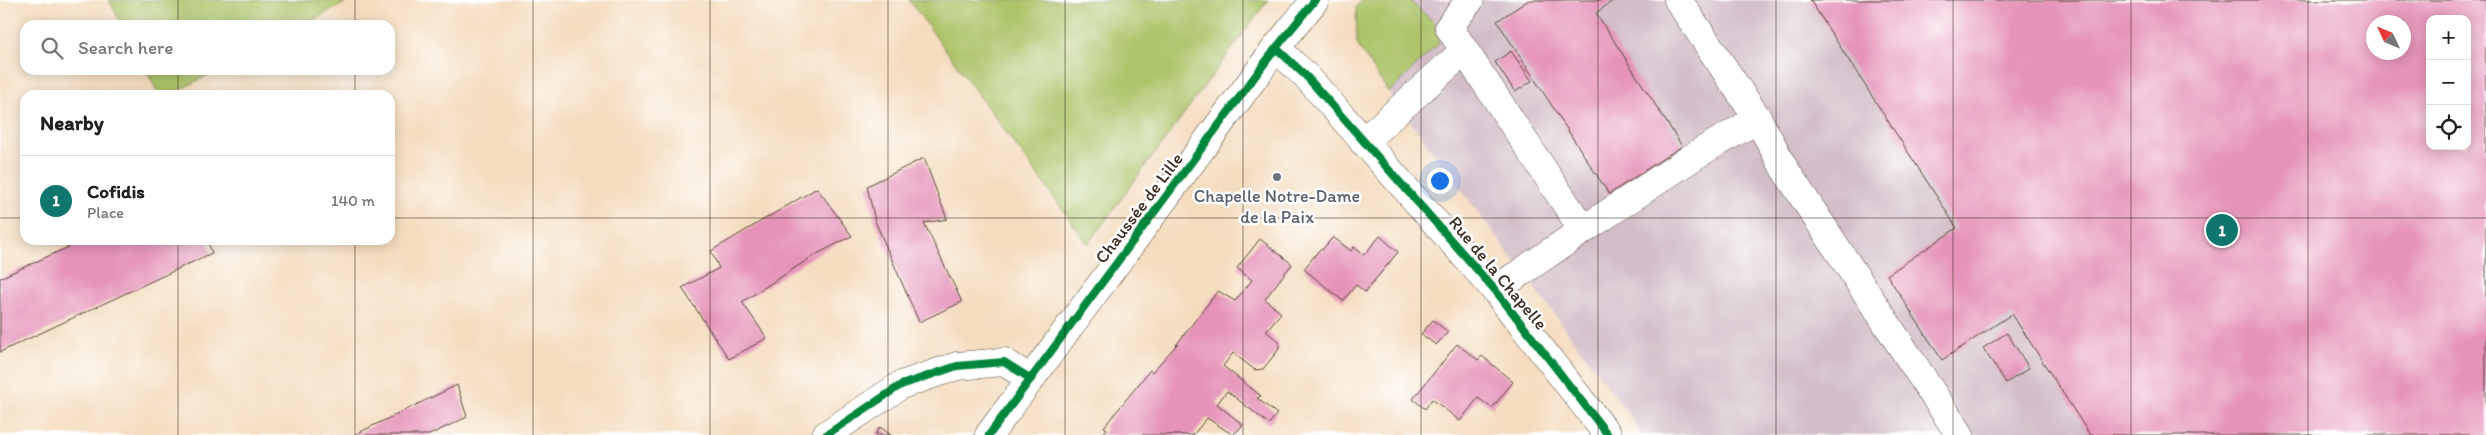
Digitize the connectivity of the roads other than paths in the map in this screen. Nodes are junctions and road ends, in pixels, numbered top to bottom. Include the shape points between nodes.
1 (1315, 0) edge
2 (1470, 0) edge
3 (1678, 0) edge
4 (1276, 48) junction
5 (1464, 51) junction
6 (1758, 119) junction
7 (1363, 142) junction
8 (1583, 230) junction
9 (1495, 290) junction
10 (1031, 379) junction
11 (826, 435) edge
12 (989, 435) edge
13 (1608, 435) edge
14 (1960, 435) edge

1 - 4 street, Chaussée de Lille
2 - 5 street via 1449,27
3 - 6 street
4 - 7 street, Rue de la Chapelle via 1307,77
4 - 10 street, Chaussée de Lille
5 - 7 street
5 - 8 street
6 - 8 street
6 - 14 street via 1784,168
7 - 9 street, Rue de la Chapelle
8 - 9 street
9 - 13 street, Rue de la Chapelle
10 - 11 street via 1004,362 956,366 901,385
10 - 12 street, Chaussée de Lille

